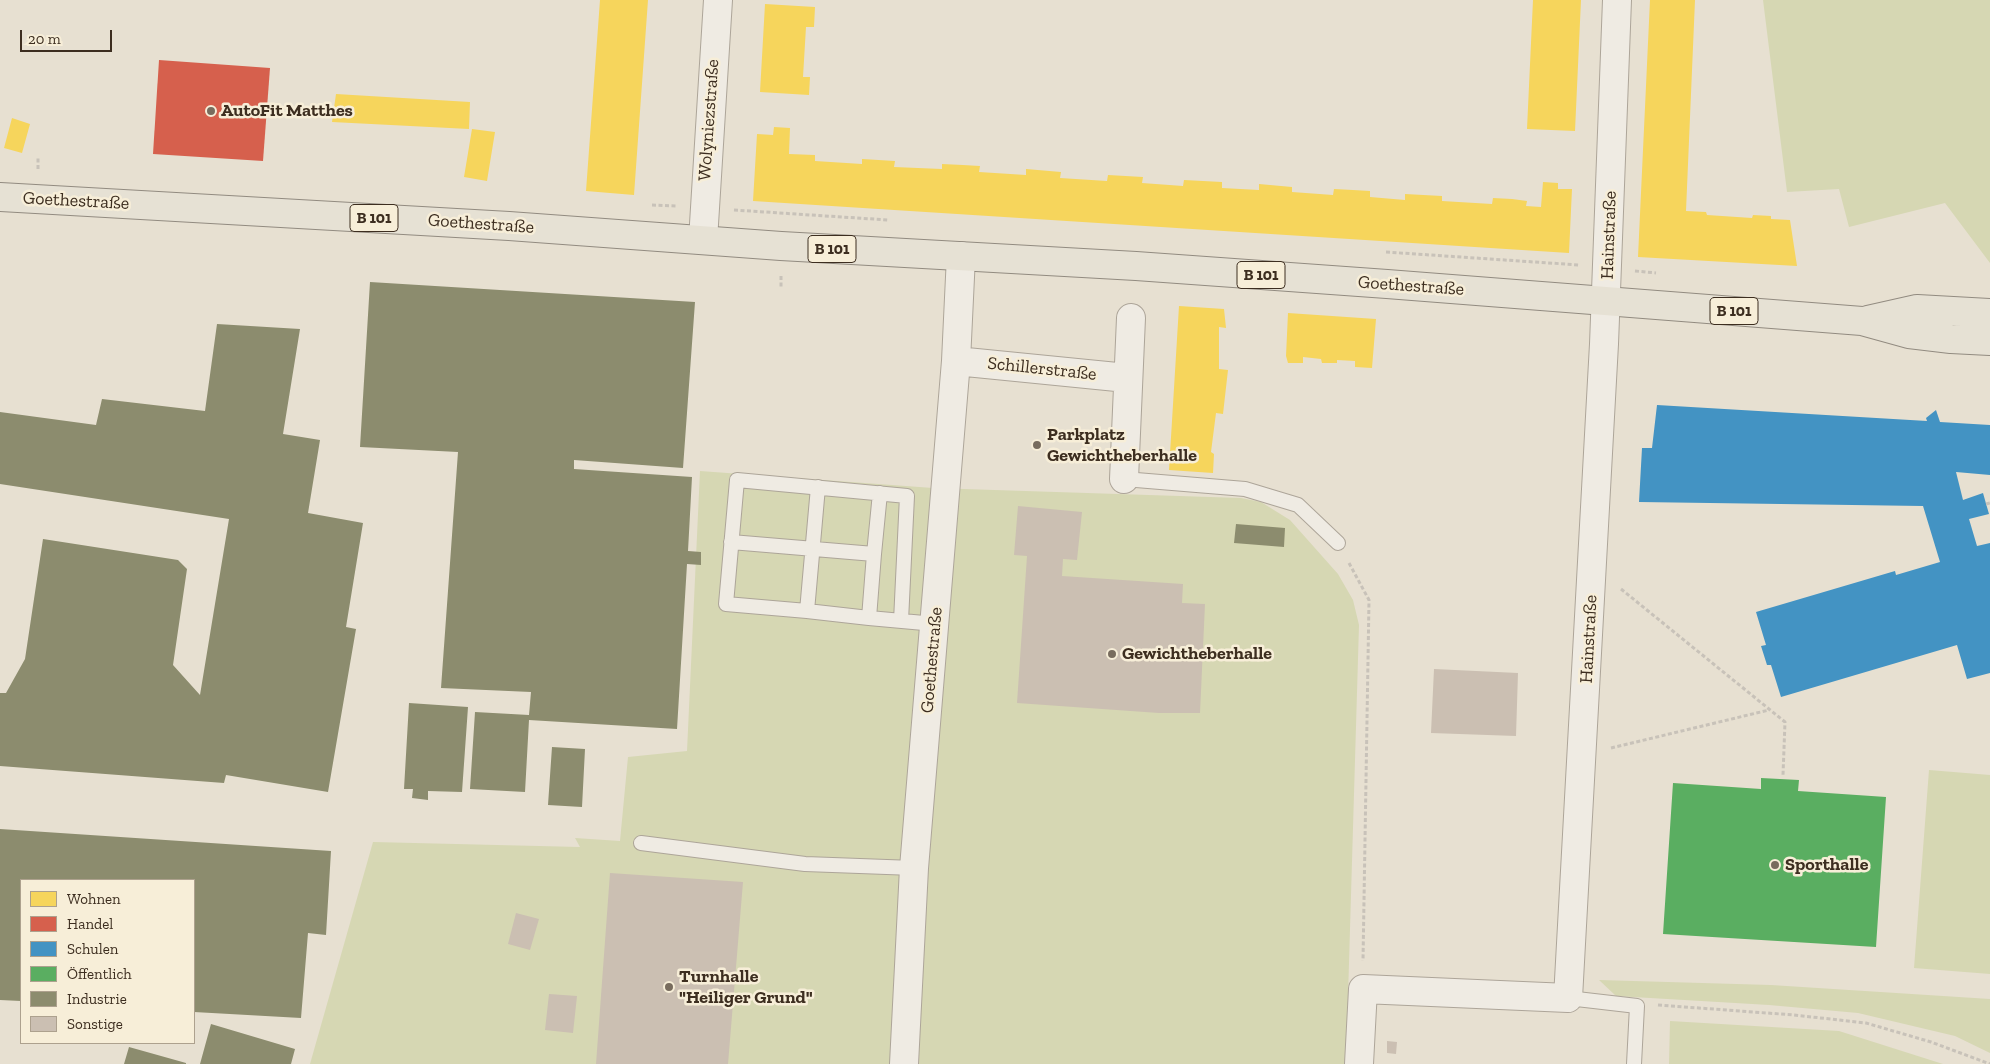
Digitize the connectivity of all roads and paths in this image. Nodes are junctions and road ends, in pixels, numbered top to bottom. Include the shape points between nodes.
1 (718, 0) edge
2 (1617, 0) edge
3 (0, 197) edge
4 (703, 240) junction
5 (961, 256) junction
6 (1606, 300) junction
7 (1990, 313) edge
8 (1131, 318) dead end
9 (1862, 321) junction
10 (1990, 341) edge
11 (956, 361) junction
12 (1127, 378) junction
13 (1124, 479) joint
14 (818, 487) junction
15 (880, 493) junction
16 (732, 542) junction
17 (1338, 543) joint
18 (812, 550) junction
19 (874, 554) junction
20 (1592, 566) junction
21 (807, 611) junction
22 (869, 618) junction
23 (901, 621) junction
24 (935, 624) junction
25 (1769, 710) junction
26 (1582, 752) junction
27 (1783, 775) dead end
28 (642, 843) dead end
29 (914, 868) junction
30 (1363, 989) junction
31 (1568, 998) junction
32 (1637, 1006) junction
33 (904, 1064) edge
34 (1360, 1064) edge
35 (1634, 1064) edge
36 (1990, 1064) edge

1 - 4 street, Wolyniezstraße
2 - 6 street, Hainstraße
3 - 4 main road, Goethestraße / B 101
4 - 5 main road, Goethestraße / B 101
5 - 6 main road, Goethestraße / B 101 via 1145,266
5 - 11 street, Goethestraße
6 - 9 main road, Goethestraße / B 101
6 - 20 street, Hainstraße
7 - 9 main road, Goethestraße / B 101 via 1917,310
8 - 12 street
9 - 10 main road, Goethestraße / B 101 via 1909,334
11 - 12 street, Schillerstraße
11 - 24 street, Goethestraße
12 - 13 street
13 - 17 lane via 1245,489 1298,505
14 - 15 lane
14 - 16 lane via 737,480
14 - 18 lane
15 - 19 lane
15 - 23 lane via 907,496
16 - 18 lane
16 - 21 lane via 726,604
17 - 30 path via 1369,600
18 - 19 lane
18 - 21 lane
19 - 22 lane
20 - 25 path
20 - 26 street, Hainstraße
21 - 22 lane
22 - 23 lane
23 - 24 lane
24 - 29 street, Goethestraße
25 - 26 path via 1617,748
25 - 27 path via 1785,722
26 - 31 street, Hainstraße
28 - 29 lane via 805,864
29 - 33 street, Goethestraße
30 - 31 street
30 - 34 street
31 - 32 lane
32 - 35 lane
32 - 36 path via 1668,1005 1866,1023

